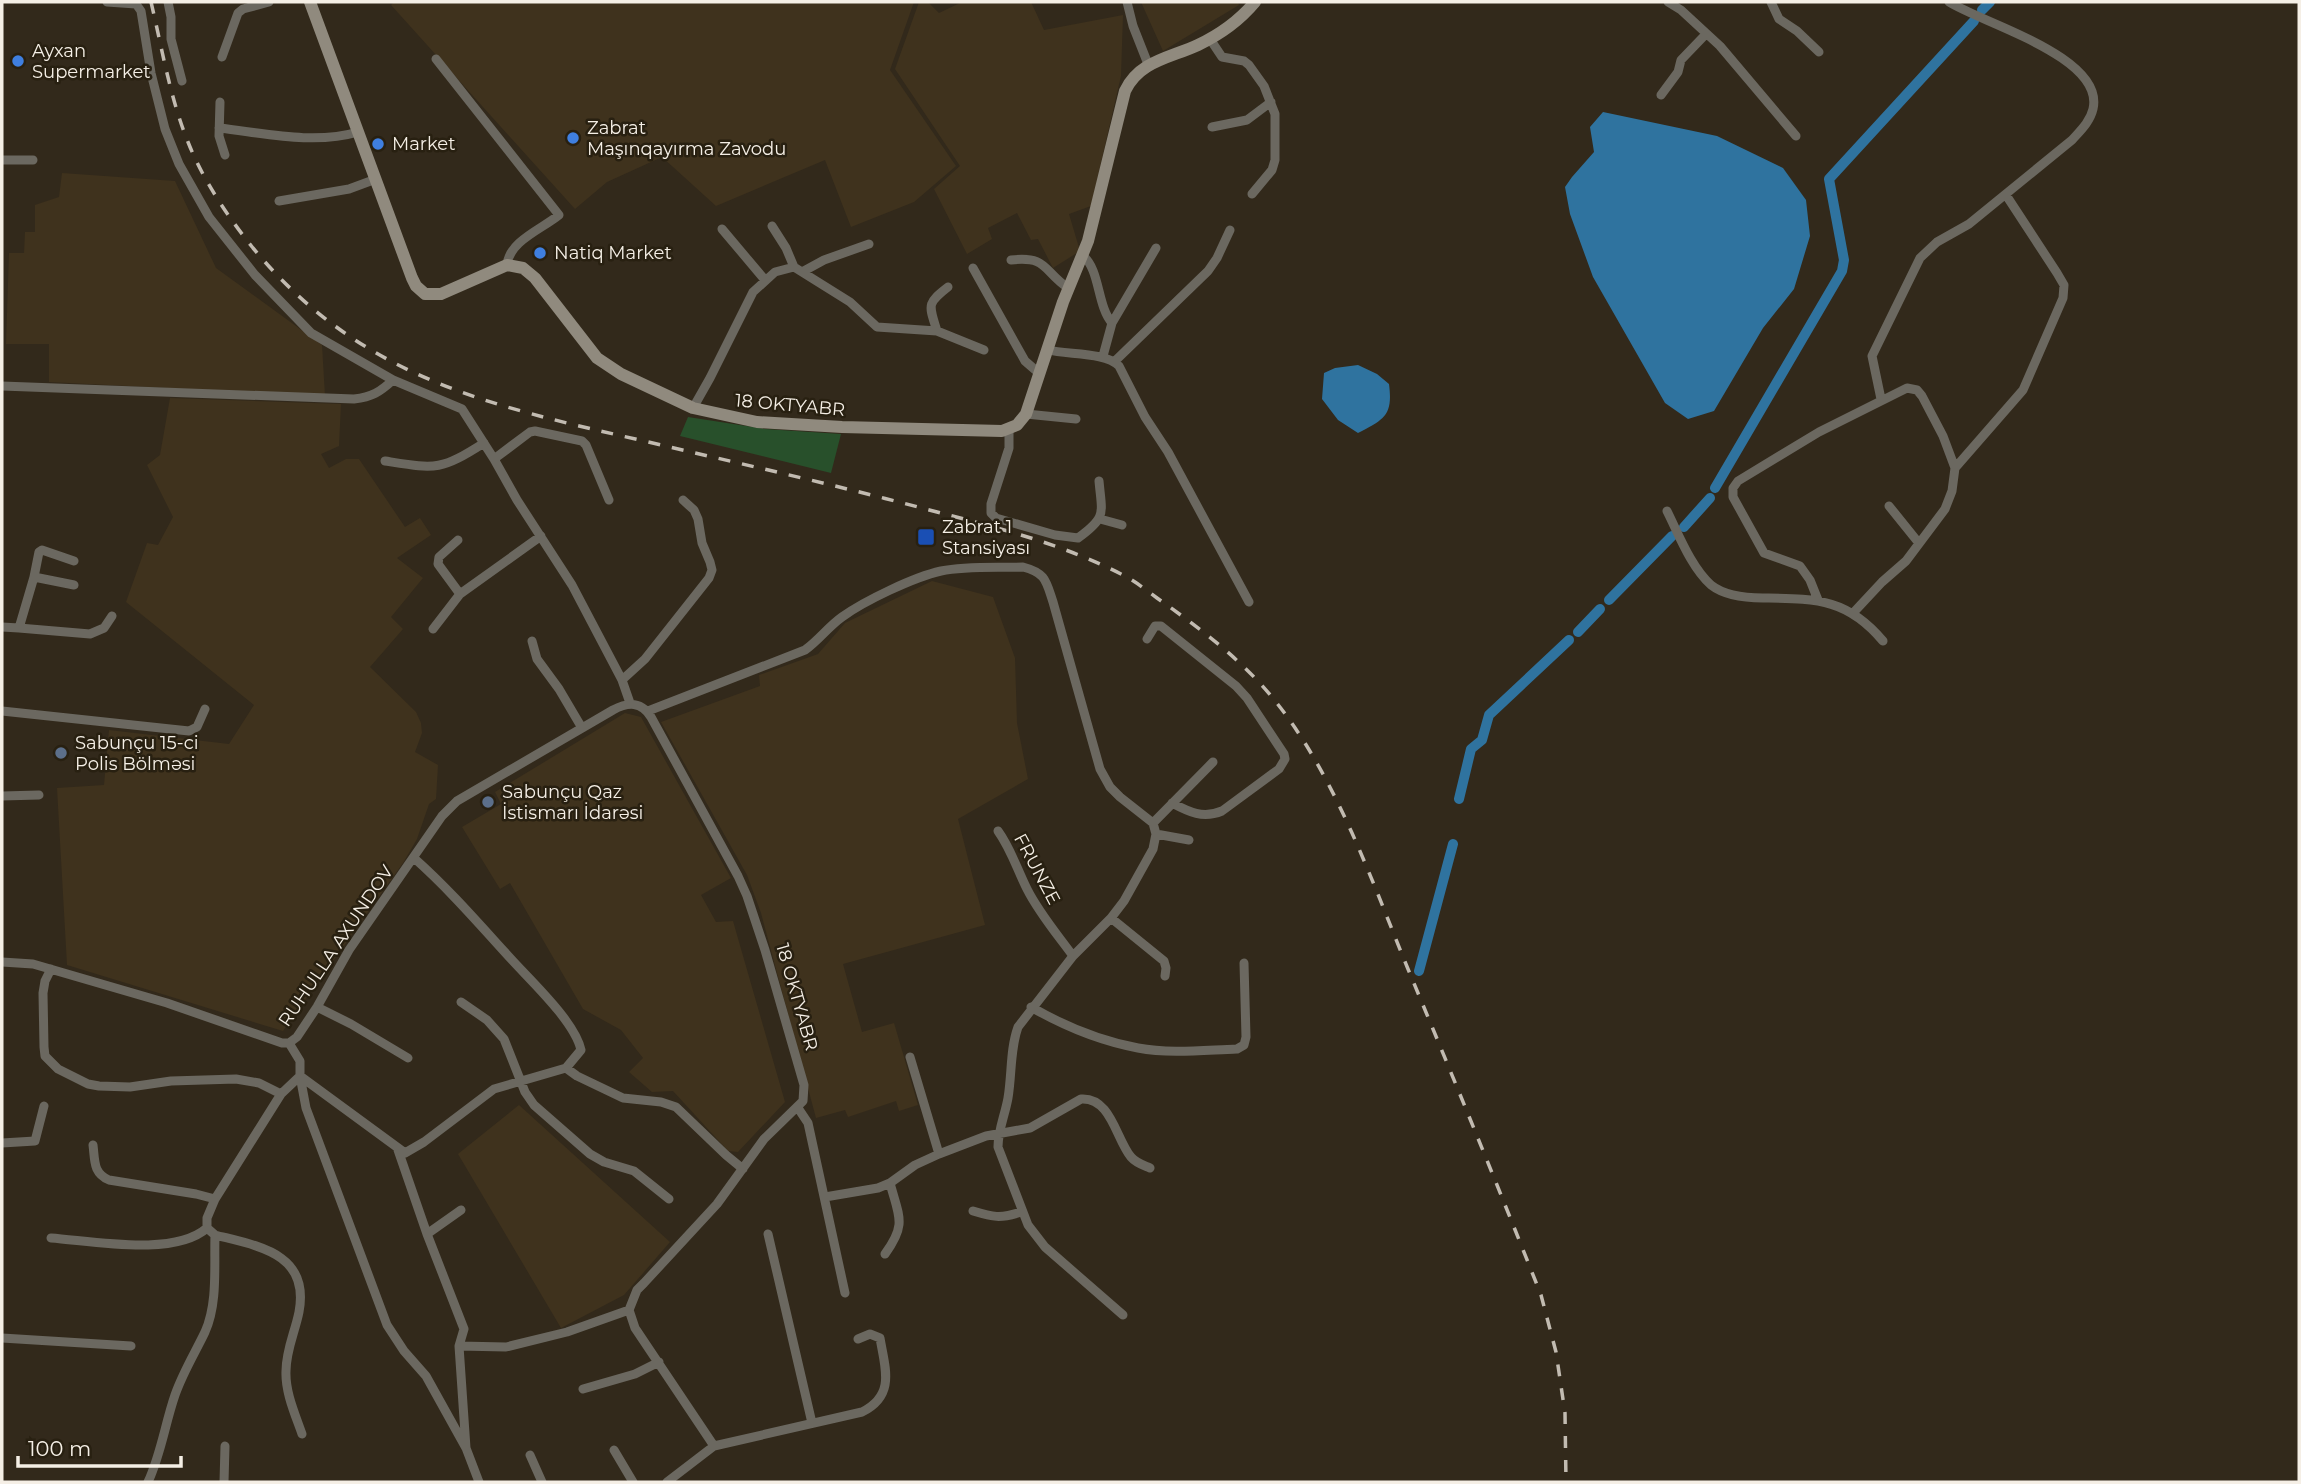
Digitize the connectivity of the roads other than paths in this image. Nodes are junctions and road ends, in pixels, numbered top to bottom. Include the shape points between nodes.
1 (107, 2) edge
2 (168, 2) edge
3 (269, 2) edge
4 (310, 2) edge
5 (1127, 2) edge
6 (1668, 2) edge
7 (1771, 2) edge
8 (1949, 2) edge
9 (1252, 3) edge
10 (1706, 34) junction
11 (1210, 39) junction
12 (1819, 52) dead end
13 (222, 57) dead end
14 (436, 59) dead end
15 (1148, 64) junction
16 (182, 81) dead end
17 (1661, 95) dead end
18 (220, 102) dead end
19 (1271, 102) junction
20 (1212, 127) dead end
21 (219, 128) junction
22 (358, 132) junction
23 (1796, 136) dead end
24 (225, 155) dead end
25 (2, 160) edge
26 (33, 160) dead end
27 (376, 179) junction
28 (1252, 194) dead end
29 (2006, 195) junction
30 (279, 201) dead end
31 (772, 226) dead end
32 (722, 229) dead end
33 (1230, 230) dead end
34 (869, 244) dead end
35 (1156, 248) dead end
36 (1083, 256) junction
37 (1011, 260) dead end
38 (507, 265) junction
39 (973, 268) dead end
40 (798, 270) junction
41 (765, 280) junction
42 (948, 287) dead end
43 (1068, 288) junction
44 (1112, 323) junction
45 (937, 331) junction
46 (984, 350) dead end
47 (1048, 350) junction
48 (1103, 356) junction
49 (1115, 361) junction
50 (1040, 374) junction
51 (393, 380) junction
52 (2, 386) edge
53 (1881, 399) junction
54 (693, 408) junction
55 (1026, 414) junction
56 (1076, 419) dead end
57 (1009, 429) junction
58 (484, 443) junction
59 (494, 460) junction
60 (385, 461) dead end
61 (1955, 468) junction
62 (1099, 481) dead end
63 (609, 500) dead end
64 (683, 500) dead end
65 (1889, 506) dead end
66 (1667, 511) dead end
67 (1100, 519) junction
68 (1122, 525) dead end
69 (541, 536) junction
70 (458, 540) dead end
71 (1918, 542) junction
72 (74, 561) dead end
73 (34, 576) junction
74 (74, 585) dead end
75 (460, 594) junction
76 (1818, 600) junction
77 (1250, 602) dead end
78 (1854, 612) junction
79 (112, 616) dead end
80 (2, 627) edge
81 (19, 628) junction
82 (433, 629) dead end
83 (1147, 639) dead end
84 (532, 641) dead end
85 (1883, 641) dead end
86 (622, 680) junction
87 (629, 703) junction
88 (205, 709) dead end
89 (2, 711) edge
90 (648, 711) junction
91 (582, 728) junction
92 (1213, 762) dead end
93 (40, 795) dead end
94 (2, 796) edge
95 (1172, 803) junction
96 (1153, 823) junction
97 (998, 831) dead end
98 (1156, 834) junction
99 (1189, 840) dead end
100 (414, 858) junction
101 (1111, 918) junction
102 (1073, 956) junction
103 (2, 962) edge
104 (1244, 963) dead end
105 (51, 969) junction
106 (1164, 976) dead end
107 (461, 1002) dead end
108 (317, 1007) junction
109 (1031, 1007) junction
110 (289, 1043) junction
111 (408, 1058) dead end
112 (910, 1058) dead end
113 (566, 1068) junction
114 (300, 1076) junction
115 (520, 1082) junction
116 (281, 1094) junction
117 (44, 1106) dead end
118 (797, 1108) junction
119 (998, 1134) junction
120 (2, 1143) edge
121 (93, 1145) dead end
122 (398, 1150) junction
123 (939, 1154) junction
124 (1150, 1168) dead end
125 (743, 1169) junction
126 (890, 1183) junction
127 (825, 1197) junction
128 (215, 1199) junction
129 (669, 1199) dead end
130 (461, 1210) dead end
131 (972, 1211) dead end
132 (1021, 1212) junction
133 (207, 1228) junction
134 (427, 1234) junction
135 (768, 1234) dead end
136 (215, 1236) junction
137 (51, 1238) dead end
138 (886, 1254) dead end
139 (845, 1293) dead end
140 (629, 1310) junction
141 (1123, 1315) dead end
142 (2, 1338) edge
143 (858, 1339) dead end
144 (131, 1346) dead end
145 (459, 1346) junction
146 (659, 1363) junction
147 (583, 1388) dead end
148 (812, 1423) junction
149 (302, 1434) dead end
150 (225, 1446) dead end
151 (714, 1446) junction
152 (466, 1448) junction
153 (614, 1450) dead end
154 (530, 1455) dead end
155 (148, 1482) edge
156 (224, 1482) edge
157 (479, 1482) edge
158 (542, 1482) edge
159 (633, 1482) edge
160 (667, 1482) edge

1 - 51 street via 136,4 141,12 150,73 174,154 233,250 311,333
2 - 16 street via 171,39
3 - 13 street via 238,13
4 - 22 street
5 - 15 street
6 - 10 street
7 - 12 street via 1779,19
8 - 29 street via 2057,54 2080,73 2093,97 2094,109 2085,127
9 - 11 street
10 - 17 street via 1681,60
10 - 23 street
11 - 15 street
11 - 19 street via 1222,57 1248,65
14 - 38 street via 559,215 516,245
15 - 36 street via 1125,91
18 - 21 street
19 - 20 street via 1247,120
19 - 28 street via 1275,160
21 - 22 street via 315,138
21 - 24 street
22 - 27 street
25 - 26 street
27 - 30 street
27 - 38 street via 415,286 425,294 441,294
29 - 53 street via 1929,248 1912,270 1872,356
29 - 61 street via 2064,285 2063,298 2022,390
31 - 40 street
32 - 41 street
33 - 49 street via 1208,271
34 - 40 street
35 - 44 street
36 - 43 street
36 - 44 street
37 - 43 street via 1031,258 1042,263
38 - 54 street, 18 OKTYABR via 523,268 535,278 597,358
39 - 50 street via 1025,361
40 - 41 street via 775,272
40 - 45 street via 850,302 877,327
41 - 54 street via 752,292
42 - 45 street via 929,306
43 - 47 street
44 - 48 street
45 - 46 street
47 - 48 street
47 - 50 street
48 - 49 street
49 - 77 street
50 - 55 street
51 - 52 street via 378,394 354,399
51 - 58 street via 462,409
53 - 61 street via 1907,388 1917,390
53 - 76 street via 1778,455 1733,488 1733,497 1764,553 1800,566
54 - 57 street, 18 OKTYABR via 757,422 842,428
55 - 56 street
55 - 57 street
57 - 67 street via 1009,449 991,504 993,516 1070,538 1078,538
58 - 59 street
58 - 60 street via 450,464 424,467
59 - 63 street via 530,432 582,441
59 - 69 street
61 - 71 street via 1950,501
62 - 67 street
64 - 86 street via 698,519 712,570 645,659
65 - 71 street
66 - 76 street via 1689,554 1713,586 1748,598
67 - 68 street
69 - 75 street
69 - 86 street
70 - 75 street via 439,557 438,564
71 - 78 street via 1906,561
72 - 73 street via 42,550
73 - 74 street
73 - 81 street
75 - 82 street
76 - 78 street
78 - 85 street
79 - 81 street via 104,628 90,634
80 - 81 street
83 - 95 street via 1155,626 1161,626 1236,686 1285,759 1279,769 1214,815 1200,816
84 - 91 street via 537,659
86 - 87 street
87 - 90 street
87 - 91 street, RUHULLA AXUNDOV
88 - 89 street via 197,727 189,731
90 - 96 street via 805,650 853,610 929,574 1023,567 1043,576 1048,586 1105,779
90 - 118 street, 18 OKTYABR via 747,896 804,1085 803,1101
91 - 100 street, RUHULLA AXUNDOV via 457,801
92 - 95 street
93 - 94 street
95 - 96 street
96 - 98 street
97 - 102 street, FRUNZE via 1012,851 1035,905
98 - 99 street
98 - 101 street via 1153,849
100 - 108 street, RUHULLA AXUNDOV via 349,950
100 - 113 street via 446,886 578,1039 581,1050
101 - 102 street
101 - 106 street via 1164,961
102 - 109 street
103 - 105 street, RUHULLA AXUNDOV
104 - 109 street via 1246,1037 1237,1049 1139,1048 1074,1028
105 - 110 street, RUHULLA AXUNDOV
105 - 116 street via 44,981 44,1046 45,1056 58,1069 99,1086 236,1079
107 - 115 street via 504,1039
108 - 110 street, RUHULLA AXUNDOV
108 - 111 street
109 - 119 street via 1014,1038 1008,1097
110 - 114 street via 300,1061
112 - 123 street
113 - 115 street
113 - 125 street via 623,1098 676,1107
114 - 116 street
114 - 122 street
114 - 152 street via 306,1108 387,1325 426,1376
115 - 122 street via 494,1088 411,1150
115 - 129 street via 534,1105 575,1143 604,1162 634,1171
116 - 128 street
117 - 120 street via 35,1141
118 - 125 street via 764,1139
118 - 127 street via 808,1123
119 - 123 street
119 - 124 street via 1030,1128 1086,1099 1108,1115 1129,1156
119 - 132 street via 998,1147
121 - 128 street via 96,1170 109,1180
122 - 134 street
123 - 126 street
125 - 140 street via 717,1204 637,1290
126 - 127 street
126 - 138 street via 901,1227
127 - 139 street
128 - 133 street
130 - 134 street
131 - 132 street via 995,1217
132 - 141 street via 1045,1247
133 - 136 street
133 - 137 street via 181,1242 140,1245
134 - 145 street via 464,1329
135 - 148 street
136 - 149 street via 257,1245 295,1272 299,1311 286,1373
136 - 155 street via 210,1317 174,1396
140 - 145 street via 506,1347
140 - 146 street via 635,1328
142 - 144 street
143 - 148 street via 870,1334 880,1338 887,1378 884,1392 862,1412
145 - 152 street
146 - 147 street
146 - 151 street
148 - 151 street
150 - 156 street
151 - 160 street
152 - 157 street
153 - 159 street
154 - 158 street

